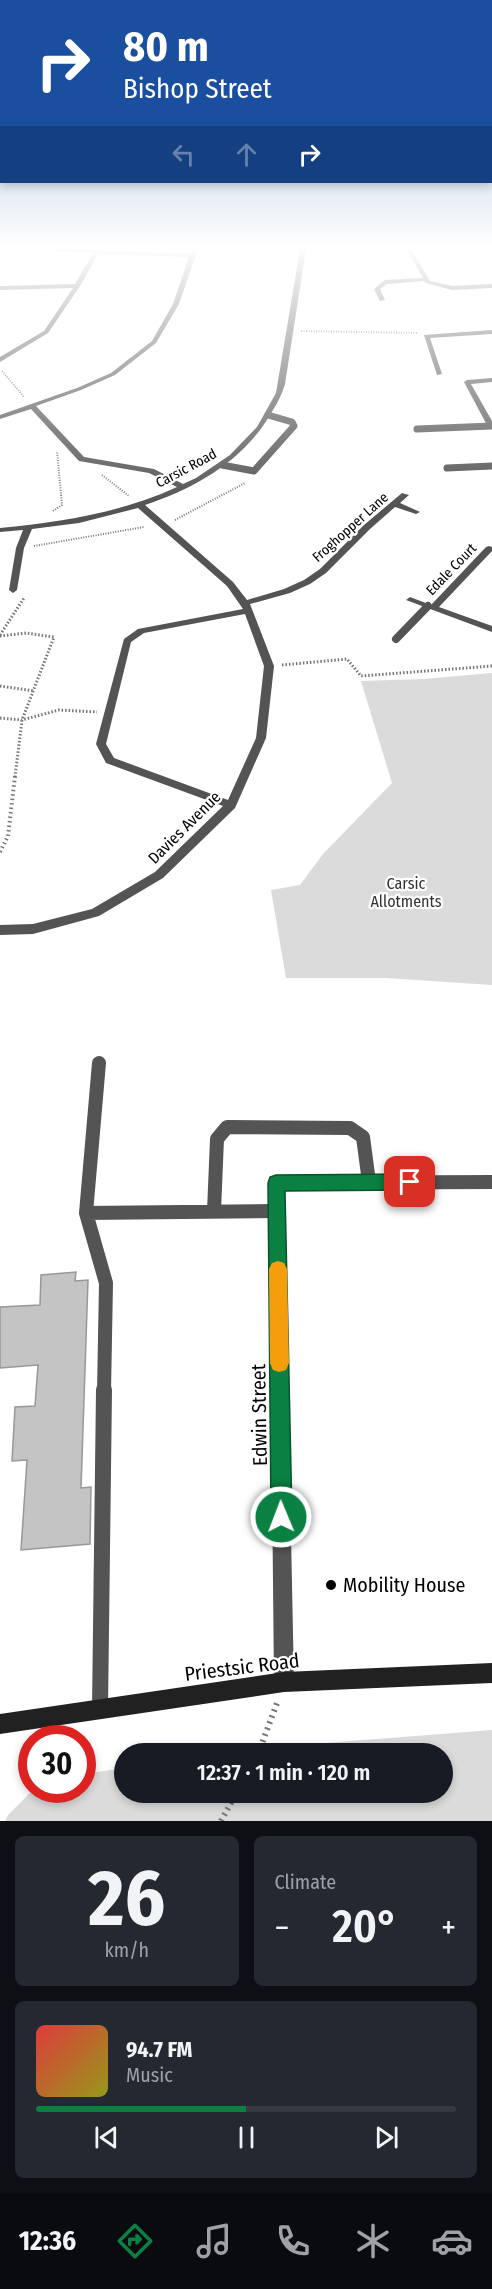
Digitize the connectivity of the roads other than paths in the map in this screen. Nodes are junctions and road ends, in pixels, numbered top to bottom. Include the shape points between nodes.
1 (43, 334) edge
2 (159, 334) edge
3 (291, 334) edge
4 (459, 334) edge
5 (0, 360) edge
6 (439, 374) dead end
7 (492, 380) edge
8 (33, 406) junction
9 (268, 415) junction
10 (0, 417) edge
11 (492, 426) edge
12 (417, 429) dead end
13 (222, 465) junction
14 (492, 466) edge
15 (447, 468) dead end
16 (182, 487) junction
17 (405, 495) dead end
18 (394, 504) junction
19 (141, 506) junction
20 (416, 512) dead end
21 (28, 528) junction
22 (0, 530) edge
23 (489, 549) dead end
24 (13, 590) road end
25 (410, 600) dead end
26 (246, 607) junction
27 (430, 607) junction
28 (492, 629) edge
29 (396, 639) dead end
30 (231, 805) junction
31 (0, 930) edge
32 (99, 1063) dead end
33 (369, 1182) junction
34 (492, 1182) edge
35 (214, 1211) junction
36 (277, 1211) junction
37 (86, 1212) junction
38 (492, 1673) edge
39 (284, 1682) junction
40 (100, 1709) junction
41 (0, 1724) edge

1 - 5 street
2 - 8 street via 113,374
3 - 9 street, Carsic Road via 279,392
4 - 6 street via 426,336
7 - 11 street via 467,382
8 - 10 street
8 - 16 street via 82,459 151,471
9 - 13 street, Carsic Road via 237,455
9 - 13 lane via 294,426 254,471
11 - 12 lane
13 - 16 street, Carsic Road
14 - 15 lane
16 - 19 street, Carsic Road
17 - 18 street, Froghopper Lane
18 - 20 street
18 - 26 street, Froghopper Lane via 323,571 307,582
19 - 21 street, Carsic Road
19 - 26 street, Davies Avenue via 230,584
21 - 22 street, Carsic Road
21 - 24 street via 20,548
23 - 27 street, Edale Court
25 - 27 street
26 - 30 street, Davies Avenue via 269,666 261,738
26 - 30 street, Froghopper Lane via 141,631 127,641 101,744 110,760
27 - 28 street
27 - 29 lane
30 - 31 street, Davies Avenue via 159,875 95,913 33,929
32 - 37 lane
33 - 34 street
33 - 35 lane via 363,1137 350,1128 227,1127 218,1139
33 - 36 street, Edwin Street via 276,1183
35 - 36 lane
35 - 37 lane
36 - 39 street, Edwin Street
37 - 40 lane via 106,1283
38 - 39 main road, Priestsic Road
39 - 40 main road, Priestsic Road
40 - 41 main road, Priestsic Road

